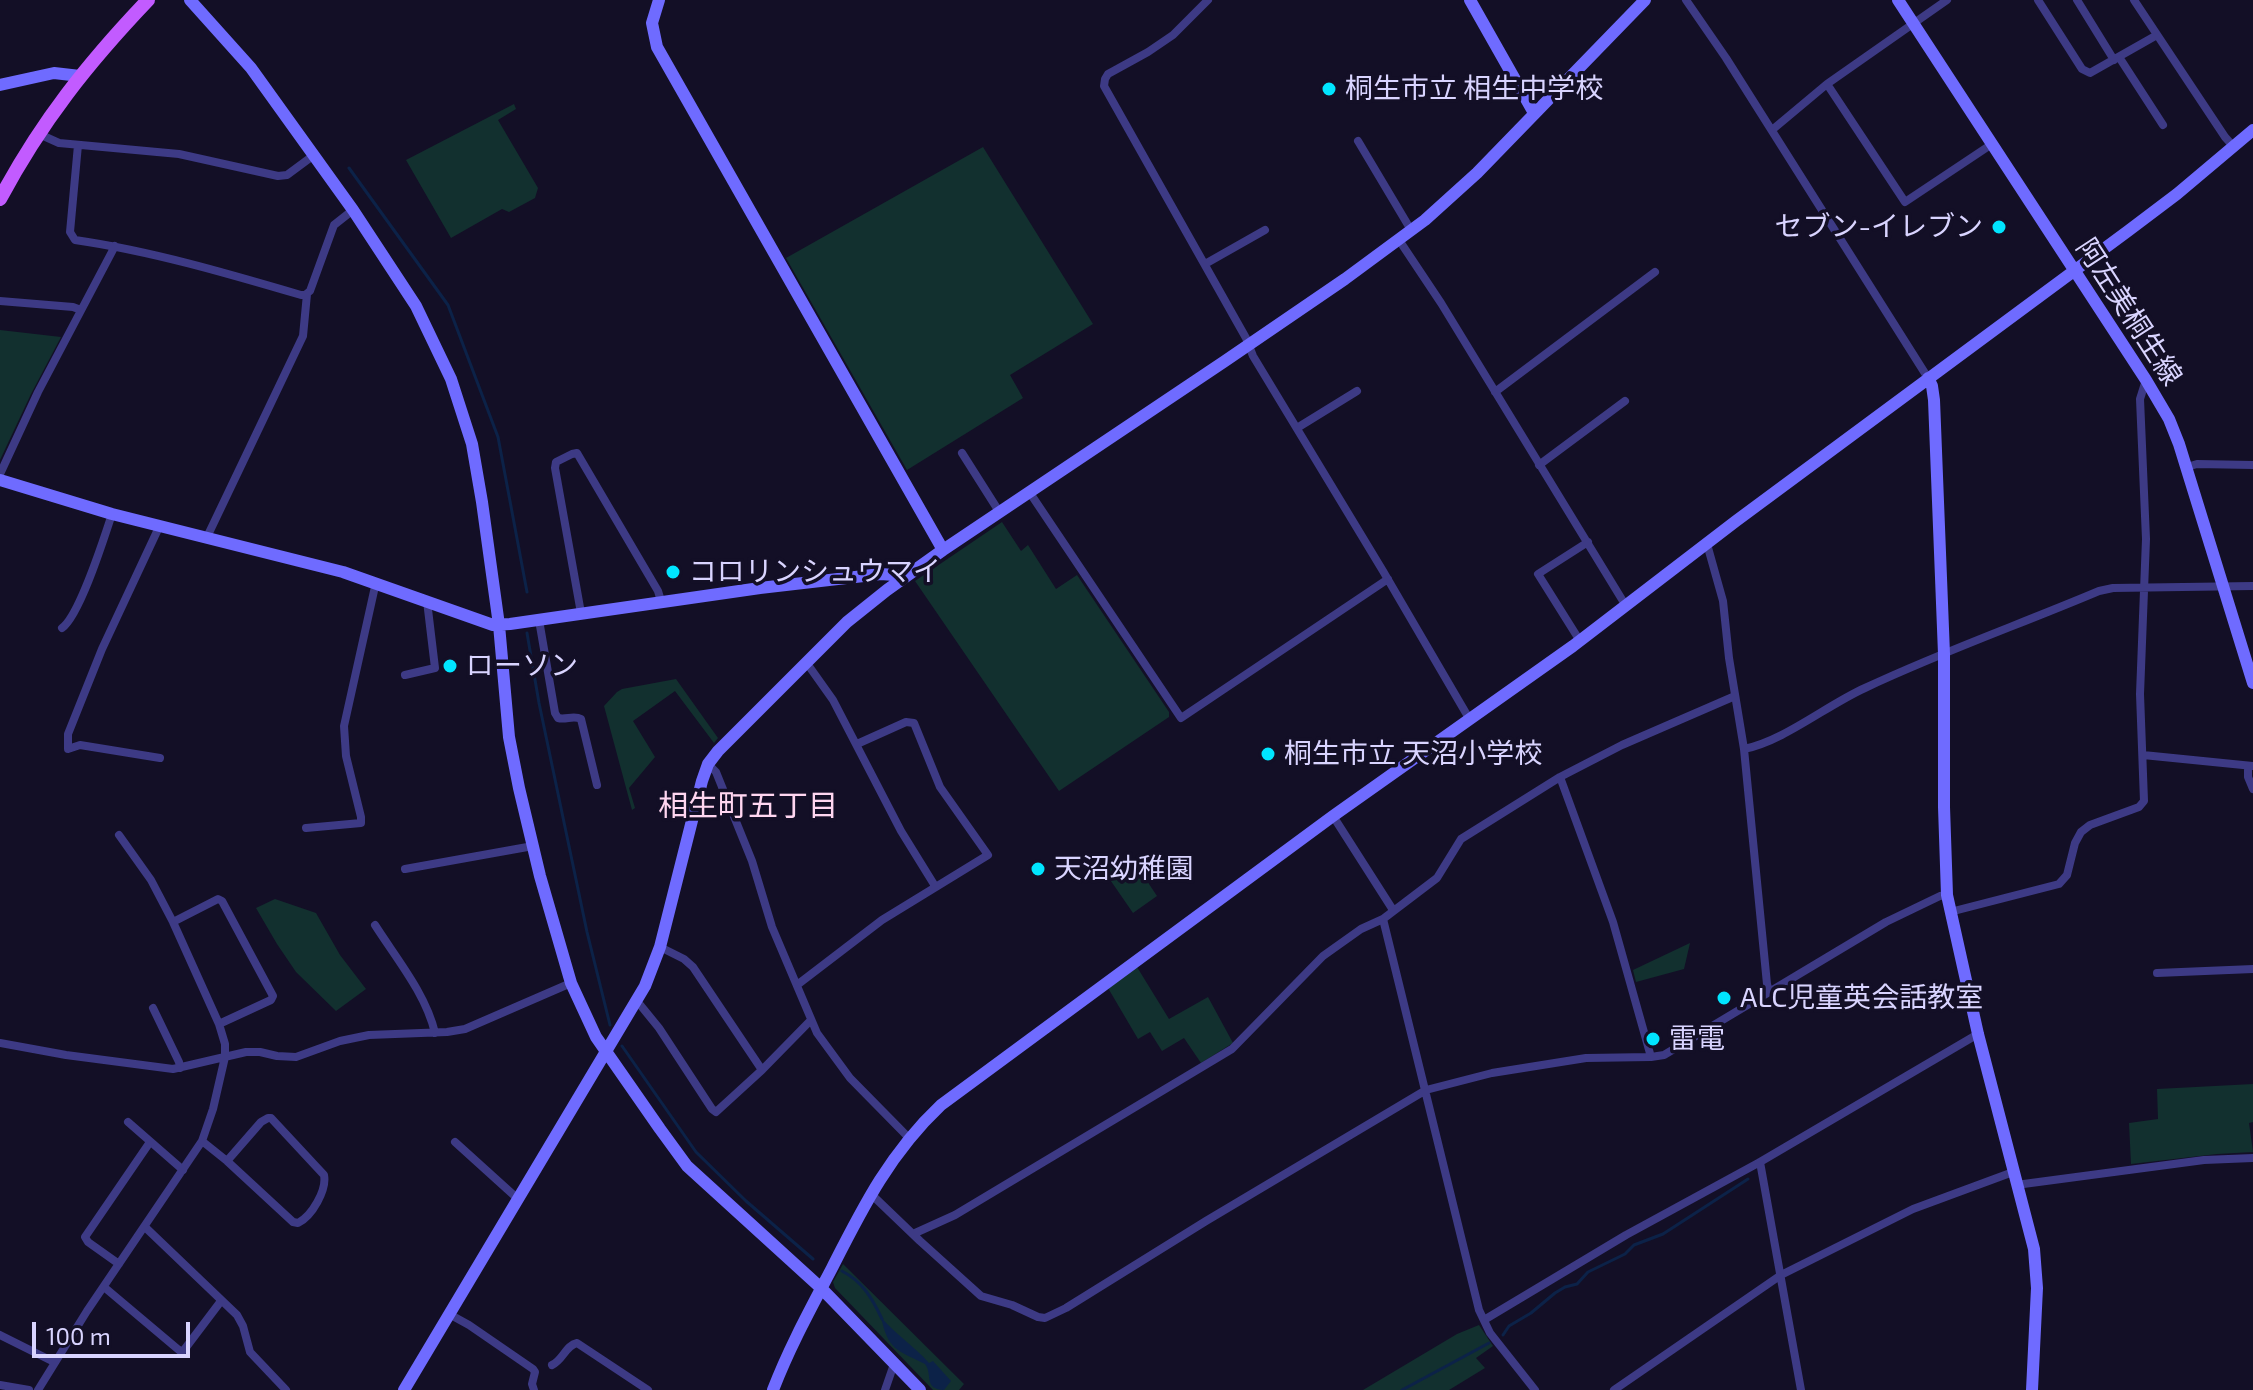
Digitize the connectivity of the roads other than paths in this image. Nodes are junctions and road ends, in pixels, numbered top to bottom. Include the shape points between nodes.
1 (148, 0) edge
2 (190, 0) edge
3 (659, 0) edge
4 (1208, 0) edge
5 (1470, 0) edge
6 (1645, 0) edge
7 (1686, 0) edge
8 (1898, 0) edge
9 (1947, 0) edge
10 (2038, 0) edge
11 (2077, 0) edge
12 (2134, 0) edge
13 (1913, 24) junction
14 (2157, 35) junction
15 (2116, 58) junction
16 (80, 76) junction
17 (1827, 84) junction
18 (0, 85) edge
19 (1534, 113) junction
20 (2163, 125) dead end
21 (1772, 130) junction
22 (2253, 130) edge
23 (38, 133) junction
24 (1358, 141) dead end
25 (1992, 144) junction
26 (78, 145) junction
27 (2233, 146) junction
28 (314, 155) junction
29 (0, 199) edge
30 (353, 210) junction
31 (1265, 230) dead end
32 (1411, 230) junction
33 (1399, 240) junction
34 (115, 246) junction
35 (1205, 264) junction
36 (2075, 271) junction
37 (1655, 272) dead end
38 (307, 294) junction
39 (0, 301) edge
40 (81, 310) junction
41 (1249, 345) junction
42 (1928, 378) junction
43 (2146, 380) junction
44 (1357, 391) dead end
45 (1495, 392) junction
46 (1625, 401) dead end
47 (1297, 428) junction
48 (962, 453) dead end
49 (1539, 465) junction
50 (2253, 465) edge
51 (2187, 467) junction
52 (0, 474) edge
53 (0, 480) edge
54 (1030, 493) junction
55 (1000, 513) junction
56 (112, 514) junction
57 (160, 525) junction
58 (207, 537) junction
59 (1588, 542) junction
60 (1707, 544) junction
61 (943, 550) junction
62 (907, 576) junction
63 (1388, 579) junction
64 (376, 582) junction
65 (2223, 586) junction
66 (2253, 586) edge
67 (2144, 588) junction
68 (427, 601) junction
69 (661, 601) junction
70 (1626, 606) junction
71 (581, 613) junction
72 (539, 620) junction
73 (499, 625) junction
74 (62, 628) dead end
75 (1580, 641) junction
76 (1944, 654) junction
77 (806, 662) junction
78 (405, 675) dead end
79 (2253, 683) edge
80 (1735, 696) junction
81 (1470, 720) junction
82 (857, 744) junction
83 (1744, 749) junction
84 (2143, 755) junction
85 (160, 758) dead end
86 (708, 764) junction
87 (2250, 766) edge
88 (1560, 777) junction
89 (597, 785) dead end
90 (2253, 789) edge
91 (1333, 816) junction
92 (306, 828) dead end
93 (119, 835) dead end
94 (533, 846) junction
95 (405, 869) dead end
96 (935, 886) junction
97 (1947, 895) junction
98 (1393, 910) junction
99 (1950, 912) junction
100 (1383, 919) junction
101 (173, 922) junction
102 (375, 925) dead end
103 (660, 947) junction
104 (2253, 969) edge
105 (2157, 973) dead end
106 (571, 983) junction
107 (797, 985) junction
108 (1769, 992) junction
109 (637, 1001) junction
110 (153, 1008) dead end
111 (811, 1020) junction
112 (219, 1024) junction
113 (435, 1033) junction
114 (1978, 1034) junction
115 (0, 1043) edge
116 (605, 1052) junction
117 (225, 1057) junction
118 (1651, 1057) junction
119 (180, 1068) junction
120 (762, 1070) junction
121 (1426, 1090) junction
122 (128, 1122) dead end
123 (909, 1138) junction
124 (202, 1141) junction
125 (150, 1142) junction
126 (455, 1142) dead end
127 (2253, 1158) edge
128 (227, 1161) junction
129 (1760, 1162) junction
130 (183, 1170) junction
131 (2014, 1178) junction
132 (871, 1194) junction
133 (518, 1199) junction
134 (145, 1227) junction
135 (913, 1234) junction
136 (119, 1264) junction
137 (1781, 1275) junction
138 (104, 1287) junction
139 (821, 1288) junction
140 (221, 1301) junction
141 (449, 1314) junction
142 (1484, 1320) junction
143 (0, 1335) edge
144 (54, 1362) junction
145 (894, 1364) junction
146 (552, 1365) dead end
147 (0, 1385) edge
148 (29, 1390) edge
149 (38, 1390) edge
150 (286, 1390) edge
151 (404, 1390) edge
152 (534, 1390) edge
153 (648, 1390) edge
154 (773, 1390) edge
155 (885, 1390) edge
156 (920, 1390) edge
157 (1535, 1390) edge
158 (1614, 1390) edge
159 (1801, 1390) edge
160 (2032, 1390) edge

1 - 16 main road
2 - 28 street via 251,68
3 - 61 street via 652,23 657,47
4 - 35 street via 1173,35 1108,74 1104,86
5 - 19 street
6 - 19 street
7 - 21 street
8 - 13 street, 阿左美桐生線
9 - 13 street
10 - 15 street via 2082,69 2090,73
11 - 15 street
12 - 14 street
13 - 17 street
13 - 25 street, 阿左美桐生線
14 - 15 street
14 - 27 street
15 - 20 street
16 - 18 street via 54,73
16 - 23 main road
17 - 21 street
17 - 25 street via 1905,202
19 - 32 street via 1461,188
21 - 42 street
22 - 27 street
23 - 26 street
23 - 29 main road
24 - 32 street
25 - 36 street, 阿左美桐生線
26 - 28 street via 179,154 278,176
26 - 34 street via 70,232 75,240
27 - 36 street
28 - 30 street
30 - 38 street via 334,225
30 - 73 street via 416,306 451,379 472,444
31 - 35 street
32 - 33 street
33 - 41 street
33 - 45 street
34 - 38 street
34 - 40 street
35 - 41 street
36 - 42 street
36 - 43 street, 阿左美桐生線
37 - 45 street
38 - 58 street via 303,336
39 - 40 street
40 - 52 street
41 - 47 street
41 - 54 street
42 - 60 street
42 - 76 street via 1934,400
43 - 51 street, 阿左美桐生線 via 2169,419
43 - 67 street via 2140,399
44 - 47 street
45 - 49 street
46 - 49 street
47 - 63 street
48 - 55 street
49 - 59 street
50 - 51 street
51 - 65 street, 阿左美桐生線
53 - 56 street
54 - 55 street
54 - 63 street via 1181,718
55 - 61 street
56 - 57 street
56 - 74 street via 71,620
57 - 58 street
57 - 85 street via 106,641 67,743 68,749 80,745
58 - 64 street
59 - 70 street
59 - 75 street via 1538,574
60 - 70 street
60 - 80 street via 1723,601
61 - 62 street
62 - 69 street via 881,574
62 - 77 street
63 - 81 street
64 - 68 street
64 - 92 street via 344,726 361,823
65 - 66 street
65 - 67 street
65 - 79 street, 阿左美桐生線
67 - 76 street via 2099,591
67 - 84 street
68 - 73 street
68 - 78 street via 435,668
69 - 71 street
69 - 71 street via 577,453 556,462 555,468
70 - 75 street
71 - 72 street
72 - 73 street
72 - 89 street via 555,713 562,719 581,719
73 - 94 street via 509,737
75 - 81 street
76 - 83 street via 1863,688 1767,742
76 - 97 street
77 - 82 street
77 - 86 street
80 - 83 street
80 - 88 street
81 - 91 street
82 - 96 street
82 - 96 street via 914,723 940,787 988,855
83 - 108 street
84 - 87 street
84 - 99 street via 2144,801 2081,832 2059,884
86 - 103 street
86 - 107 street via 752,861
87 - 90 street
88 - 98 street via 1461,839 1437,878
88 - 118 street via 1613,922
91 - 98 street
91 - 123 street via 949,1099
93 - 101 street
94 - 95 street
94 - 106 street
96 - 107 street
97 - 99 street
97 - 108 street via 1886,922
98 - 100 street
99 - 114 street
100 - 121 street
100 - 135 street via 1323,956 1219,1058 955,1215
101 - 112 street
101 - 112 street via 222,901 273,996
102 - 113 street via 416,989
103 - 109 street
103 - 120 street via 693,967
104 - 105 street
106 - 113 street via 465,1029
106 - 116 street
107 - 111 street
108 - 118 street via 1669,1052
109 - 116 street
109 - 120 street via 716,1112
110 - 119 street
111 - 120 street
111 - 123 street via 842,1068
112 - 117 street
113 - 117 street via 361,1036 290,1058 255,1052
114 - 129 street
114 - 131 street
115 - 119 street
116 - 133 street
116 - 139 street via 687,1166
117 - 119 street
117 - 124 street
118 - 121 street via 1586,1058
121 - 135 street via 1045,1318 981,1296
121 - 142 street
122 - 125 street
123 - 132 street
124 - 128 street
124 - 130 street
125 - 130 street
125 - 136 street via 85,1237
126 - 133 street
127 - 131 street
128 - 128 street via 293,1222 306,1218 325,1185 324,1175 271,1118 261,1122
129 - 137 street
129 - 142 street
130 - 134 street
131 - 137 street via 1913,1209
131 - 160 street via 2037,1268
132 - 135 street
132 - 139 street
133 - 141 street
134 - 136 street
134 - 140 street
136 - 138 street
137 - 158 street
137 - 159 street
138 - 140 street via 180,1351
138 - 144 street
139 - 145 street
139 - 154 street
140 - 150 street via 240,1320 250,1352
141 - 151 street
141 - 152 street via 533,1369
142 - 157 street
143 - 144 street
144 - 149 street
145 - 155 street
145 - 156 street
146 - 153 street via 577,1343
147 - 148 street

